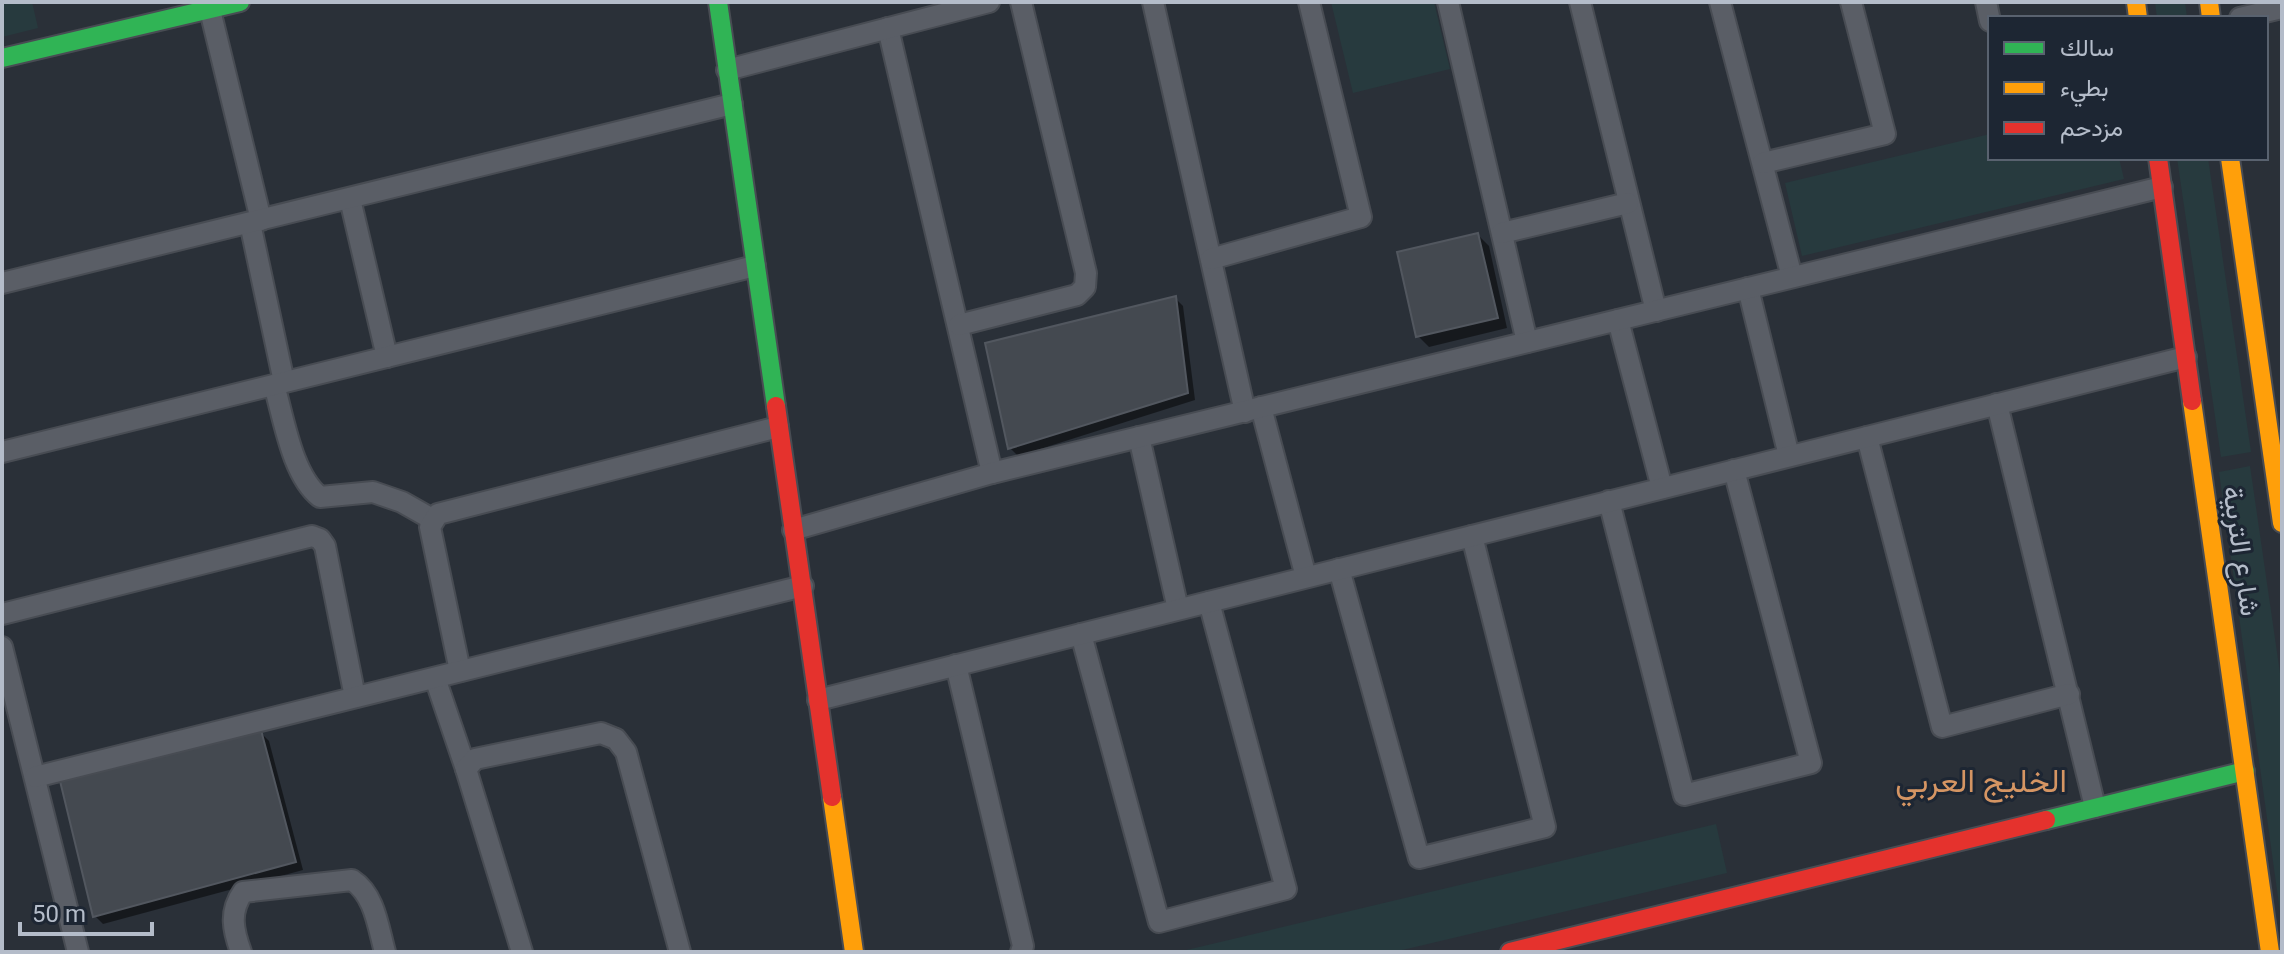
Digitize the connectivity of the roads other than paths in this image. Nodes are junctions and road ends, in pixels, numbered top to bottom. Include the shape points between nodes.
1 (240, 2) edge
2 (718, 2) edge
3 (989, 2) edge
4 (1021, 2) edge
5 (1153, 2) edge
6 (1309, 2) edge
7 (1448, 2) edge
8 (1580, 2) edge
9 (1720, 2) edge
10 (1851, 2) edge
11 (2282, 8) edge
12 (210, 10) junction
13 (2248, 16) edge
14 (888, 28) junction
15 (2, 58) edge
16 (727, 70) junction
17 (732, 104) junction
18 (2158, 160) edge
19 (2230, 160) edge
20 (1763, 163) junction
21 (2162, 187) junction
22 (350, 199) junction
23 (1628, 203) junction
24 (255, 222) junction
25 (1502, 233) junction
26 (1211, 259) junction
27 (755, 266) junction
28 (1792, 277) junction
29 (2, 283) edge
30 (1748, 288) junction
31 (1656, 311) junction
32 (1618, 320) junction
33 (959, 325) junction
34 (1527, 342) junction
35 (387, 357) junction
36 (2186, 357) junction
37 (279, 384) junction
38 (1997, 404) junction
39 (1253, 410) junction
40 (778, 427) junction
41 (1139, 437) junction
42 (1867, 437) junction
43 (2, 452) edge
44 (1789, 456) junction
45 (2278, 466) edge
46 (1734, 470) junction
47 (992, 473) junction
48 (1662, 488) junction
49 (1609, 501) junction
50 (432, 519) junction
51 (2282, 523) edge
52 (793, 530) junction
53 (1472, 536) junction
54 (1339, 569) junction
55 (1306, 577) junction
56 (803, 586) junction
57 (1209, 602) junction
58 (1178, 609) junction
59 (2, 614) edge
60 (1081, 634) junction
61 (2, 647) edge
62 (956, 665) junction
63 (460, 671) junction
64 (435, 678) junction
65 (2069, 694) junction
66 (355, 697) junction
67 (818, 700) junction
68 (466, 769) junction
69 (2245, 771) junction
70 (35, 777) junction
71 (2095, 807) junction
72 (78, 952) edge
73 (241, 952) edge
74 (385, 952) edge
75 (522, 952) edge
76 (680, 952) edge
77 (854, 952) edge
78 (1021, 952) edge
79 (1510, 952) edge
80 (2270, 952) edge

1 - 12 street
2 - 16 street
3 - 14 street
4 - 33 street via 1086,273 1085,287 1077,295
5 - 26 street
6 - 26 street via 1361,217
7 - 25 street
8 - 23 street
9 - 20 street
10 - 20 street via 1885,134
11 - 13 street
12 - 15 street
12 - 24 street
14 - 16 street
14 - 33 street
16 - 17 street
17 - 22 street
17 - 27 street
18 - 21 street, شارع التربية
19 - 45 street, شارع التربية
20 - 28 street
21 - 28 street
21 - 36 street, شارع التربية
22 - 24 street
22 - 35 street
23 - 25 street
23 - 31 street
24 - 29 street
24 - 37 street
25 - 34 street
26 - 39 street
27 - 35 street
27 - 40 street
28 - 30 street
30 - 31 street
30 - 44 street
31 - 32 street
32 - 34 street
32 - 48 street
33 - 47 street
34 - 39 street
35 - 37 street
36 - 38 street
36 - 69 street, شارع التربية
37 - 43 street
37 - 50 street via 308,488 320,497 373,492
38 - 42 street
38 - 65 street
39 - 41 street
39 - 55 street
40 - 50 street via 448,509
40 - 52 street
41 - 47 street
41 - 58 street
42 - 44 street
42 - 65 street via 1942,727
44 - 46 street
45 - 51 street, شارع التربية
46 - 48 street
46 - 49 street via 1811,763 1684,795
47 - 52 street
48 - 49 street
49 - 53 street
50 - 63 street
52 - 56 street
53 - 54 street
53 - 54 street via 1545,827 1419,858
54 - 55 street
55 - 57 street
56 - 63 street
56 - 67 street
57 - 58 street
57 - 60 street via 1286,889 1159,922
58 - 60 street
59 - 66 street via 312,536 325,546
60 - 62 street
61 - 70 street
62 - 67 street
62 - 78 street
63 - 64 street
64 - 66 street
64 - 68 street
65 - 71 street
66 - 70 street
67 - 77 street
68 - 75 street
68 - 76 street via 475,759 601,733 616,739 626,752
69 - 71 street
69 - 80 street, شارع التربية
70 - 72 street
71 - 79 street
73 - 74 street via 234,906 243,892 352,880 371,902

